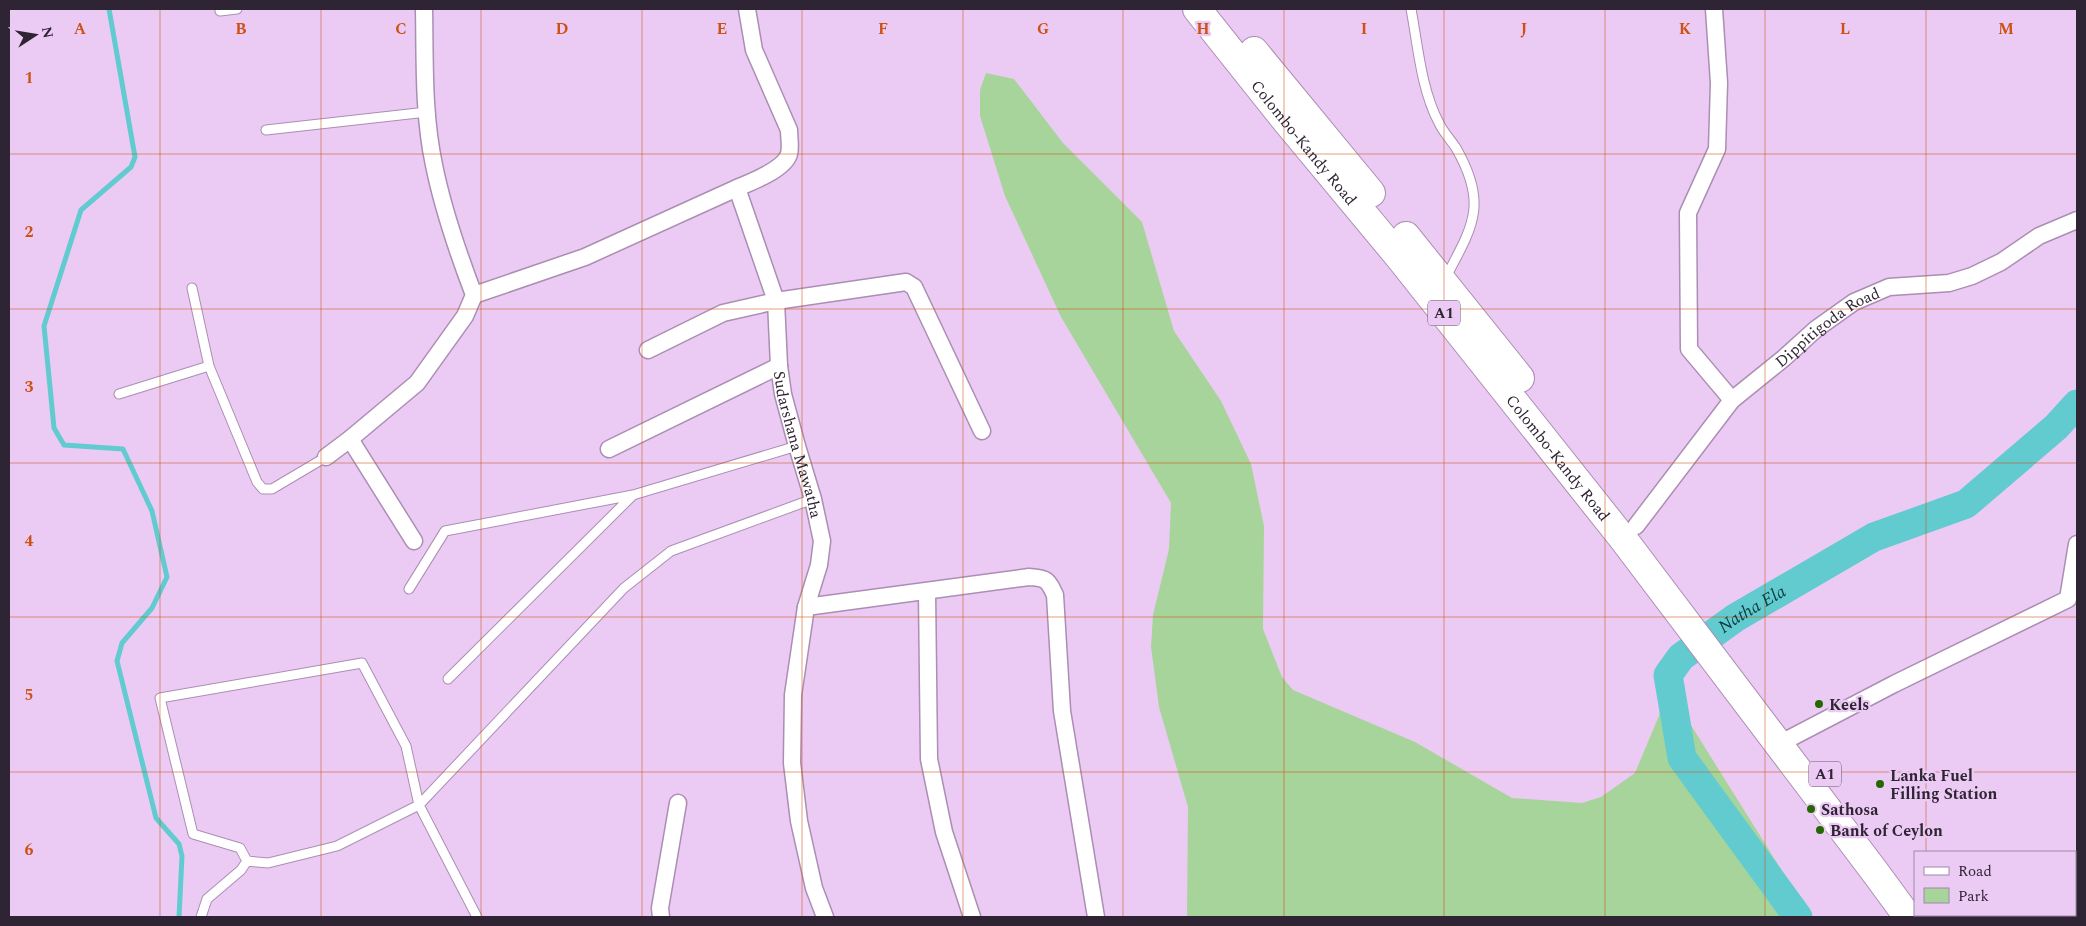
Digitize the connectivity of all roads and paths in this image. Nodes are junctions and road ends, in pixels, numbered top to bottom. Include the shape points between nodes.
1 (236, 9) edge
2 (424, 9) edge
3 (747, 9) edge
4 (1197, 9) edge
5 (1220, 9) edge
6 (1411, 9) edge
7 (1714, 9) edge
8 (220, 10) dead end
9 (427, 112) junction
10 (266, 130) dead end
11 (737, 188) junction
12 (2077, 220) edge
13 (1444, 282) junction
14 (192, 288) dead end
15 (474, 296) junction
16 (776, 301) junction
17 (648, 350) dead end
18 (209, 366) junction
19 (779, 366) junction
20 (119, 394) dead end
21 (1732, 400) junction
22 (982, 430) dead end
23 (350, 439) junction
24 (796, 446) junction
25 (610, 449) dead end
26 (326, 457) joint
27 (633, 496) junction
28 (813, 499) junction
29 (1630, 533) junction
30 (414, 541) dead end
31 (2077, 544) edge
32 (409, 589) dead end
33 (927, 592) junction
34 (806, 607) junction
35 (448, 679) dead end
36 (1787, 740) junction
37 (678, 802) dead end
38 (419, 805) junction
39 (247, 861) junction
40 (1914, 894) edge
41 (201, 917) edge
42 (477, 917) edge
43 (661, 917) edge
44 (825, 917) edge
45 (972, 917) edge
46 (1096, 917) edge
47 (1908, 917) edge

1 - 8 lane
2 - 9 street
3 - 11 street via 754,50 788,130 790,144 789,156 779,167
4 - 29 highway, Colombo-Kandy Road / A1 via 1287,122
5 - 13 highway, Colombo-Kandy Road / A1
6 - 13 lane via 1426,91 1439,124 1456,148 1470,179 1476,205 1470,229
7 - 21 street via 1719,83 1717,149 1688,213 1689,349
9 - 10 lane
9 - 15 street via 434,164 452,238
11 - 15 street via 585,257
11 - 16 street, Sudarshana Mawatha
12 - 21 street, Dippitigoda Road via 2039,236 2001,262 1972,276 1949,283 1889,287 1854,302 1816,329
13 - 29 highway, Colombo-Kandy Road / A1
14 - 18 lane
15 - 23 street via 465,316 417,383
16 - 17 street via 723,314
16 - 19 street, Sudarshana Mawatha
16 - 22 street via 895,282 906,282 914,287
18 - 20 lane
18 - 26 lane via 257,482 263,489 272,489
19 - 24 street, Sudarshana Mawatha
19 - 25 street
21 - 29 street, Dippitigoda Road
23 - 26 street
23 - 30 street
24 - 27 lane
24 - 28 street, Sudarshana Mawatha
27 - 32 lane via 445,531
27 - 35 lane
28 - 34 street, Sudarshana Mawatha via 822,541 819,565
28 - 38 lane via 671,550 624,588
29 - 36 highway, Colombo-Kandy Road / A1
31 - 36 street via 2068,599
33 - 34 street
33 - 45 street via 929,759 944,832
33 - 46 street via 1029,577 1042,577 1049,583 1055,595 1062,711
34 - 44 street, Sudarshana Mawatha via 793,694 792,763 799,821 814,888
36 - 40 highway, Colombo-Kandy Road / A1
36 - 47 highway, Colombo-Kandy Road / A1
37 - 43 street
38 - 39 lane via 337,846 268,863
38 - 39 lane via 406,746 362,663 160,698 193,834 240,848
38 - 42 lane
39 - 41 lane via 207,899

